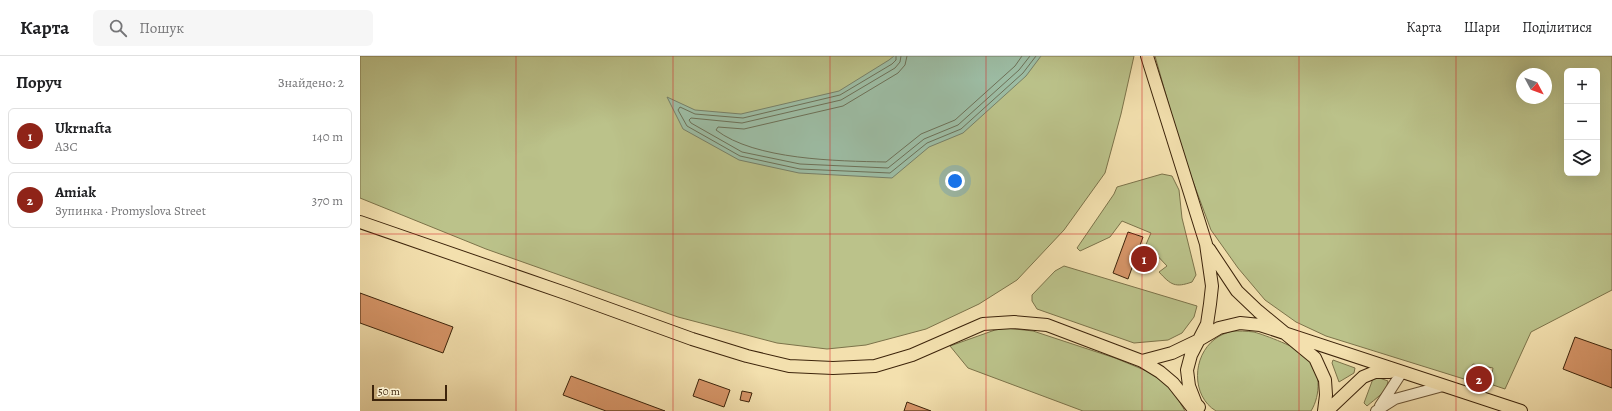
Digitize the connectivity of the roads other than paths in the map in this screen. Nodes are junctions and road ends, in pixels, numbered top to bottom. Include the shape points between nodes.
1 (1147, 56) edge
2 (360, 222) edge
3 (1206, 244) junction
4 (1286, 334) junction
5 (1198, 342) junction
6 (1142, 361) junction
7 (1402, 372) junction
8 (1443, 386) junction
9 (1377, 409) edge
10 (1195, 411) edge
11 (1202, 411) edge
12 (1325, 411) edge
13 (1521, 411) edge

1 - 3 main road
2 - 6 main road via 692,339 789,366 875,366 912,355 983,324 1014,322 1047,325
3 - 4 main road via 1237,291
3 - 5 main road via 1212,286 1207,324
4 - 5 main road via 1240,323 1219,328
4 - 7 main road
4 - 12 main road via 1315,358 1321,369 1325,387
5 - 6 main road via 1172,353
5 - 11 main road via 1190,355 1187,370 1189,386 1196,404
6 - 10 main road via 1173,383
7 - 8 main road
7 - 9 street
7 - 12 main road via 1375,372 1363,376
8 - 9 street via 1406,395
8 - 13 main road

